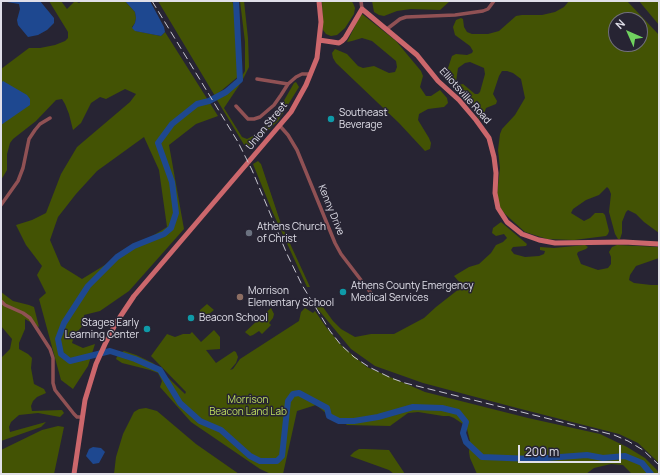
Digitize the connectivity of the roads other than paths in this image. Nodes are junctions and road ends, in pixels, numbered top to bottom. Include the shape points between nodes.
1 (319, 1) edge
2 (361, 1) edge
3 (494, 1) edge
4 (362, 8) junction
5 (387, 29) junction
6 (319, 40) junction
7 (311, 74) junction
8 (256, 79) dead end
9 (288, 84) junction
10 (236, 106) dead end
11 (50, 118) dead end
12 (280, 126) junction
13 (1, 205) edge
14 (659, 244) edge
15 (374, 297) dead end
16 (1, 301) edge
17 (82, 417) junction
18 (74, 474) edge

1 - 6 main road, Union Street
2 - 4 street
3 - 5 street via 483,11 455,15 406,16
4 - 5 main road, Elliotsville Road
4 - 6 main road via 342,41
5 - 14 main road, Elliotsville Road via 459,100 489,138 494,157 497,203 504,218 514,229 531,238 555,243
6 - 7 main road, Union Street via 317,58
7 - 9 street via 302,74
7 - 12 main road, Union Street via 294,107
8 - 9 street
9 - 10 street via 274,105 260,117 248,119
11 - 13 street via 40,124 29,139 18,181
12 - 15 street, Kenny Drive via 297,150 341,254
12 - 17 main road, Union Street via 129,304 96,364
16 - 17 street via 30,318 50,349 55,390 77,417
17 - 18 main road, Union Street

